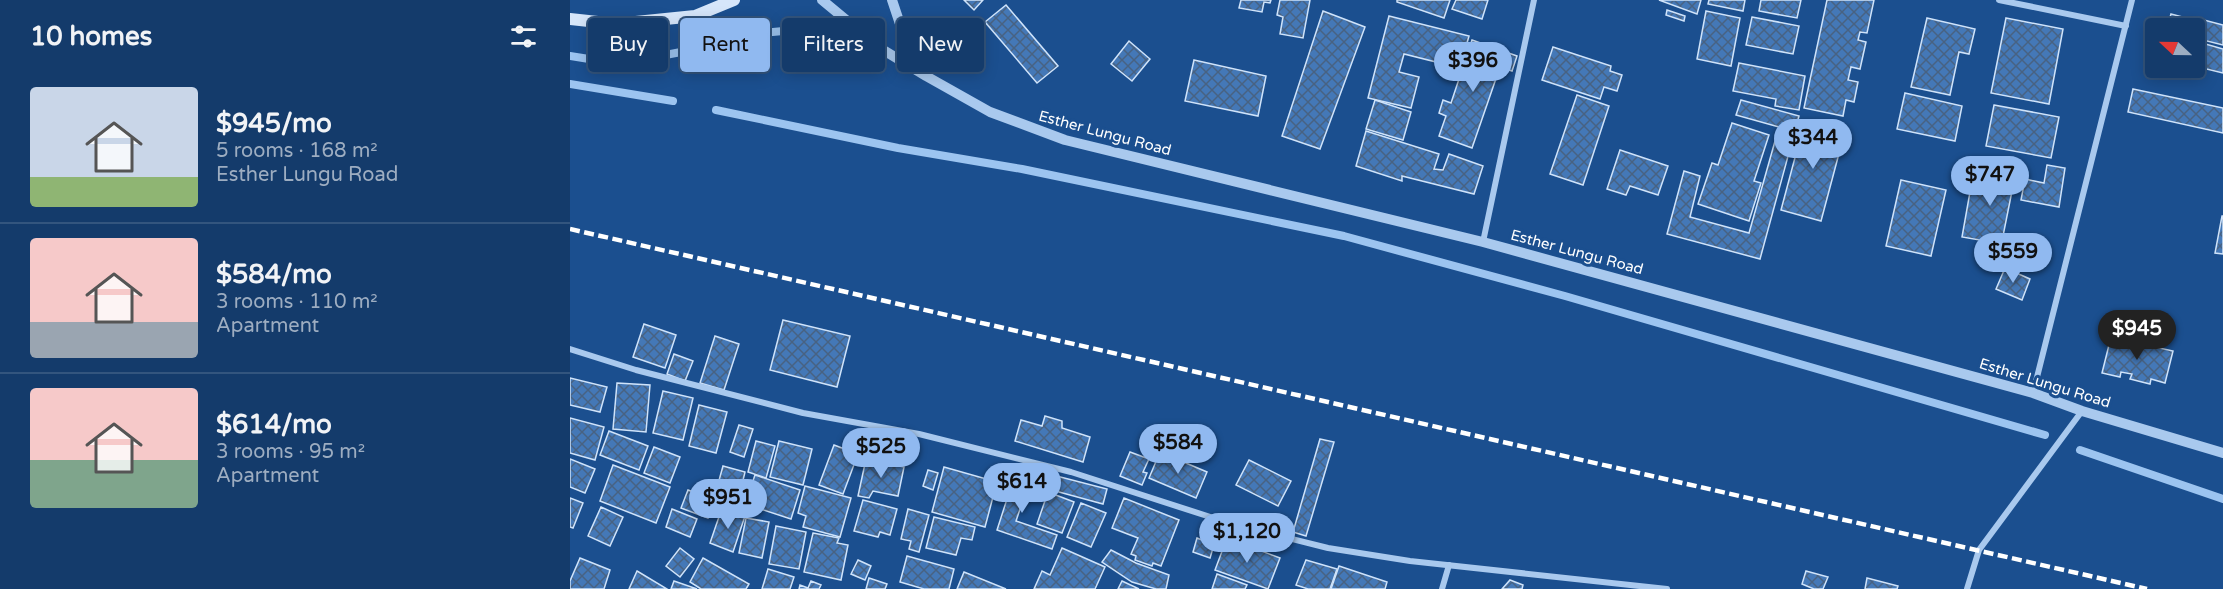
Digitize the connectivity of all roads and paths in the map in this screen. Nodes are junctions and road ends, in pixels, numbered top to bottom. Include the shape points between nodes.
1 (734, 0) edge
2 (822, 0) edge
3 (892, 0) edge
4 (1534, 0) edge
5 (1999, 0) edge
6 (2132, 0) edge
7 (570, 19) edge
8 (2126, 26) junction
9 (926, 76) junction
10 (1484, 242) junction
11 (570, 349) edge
12 (2033, 393) junction
13 (2082, 411) junction
14 (2223, 453) edge
15 (1449, 565) junction
16 (1442, 589) edge
17 (1667, 589) edge
18 (1966, 589) edge

1 - 7 main road via 694,16 616,24
2 - 9 street, Esther Lungu Road via 880,48
3 - 9 street, Esther Lungu Road via 907,45
4 - 10 street
5 - 8 street
6 - 8 street
8 - 12 street
9 - 10 street, Esther Lungu Road via 990,112 1065,140
10 - 12 street, Esther Lungu Road
11 - 15 street via 803,413 919,434 1071,472 1232,524 1328,548
12 - 13 street, Esther Lungu Road
13 - 14 street, Esther Lungu Road
13 - 18 street via 1979,550
15 - 16 street
15 - 17 street

